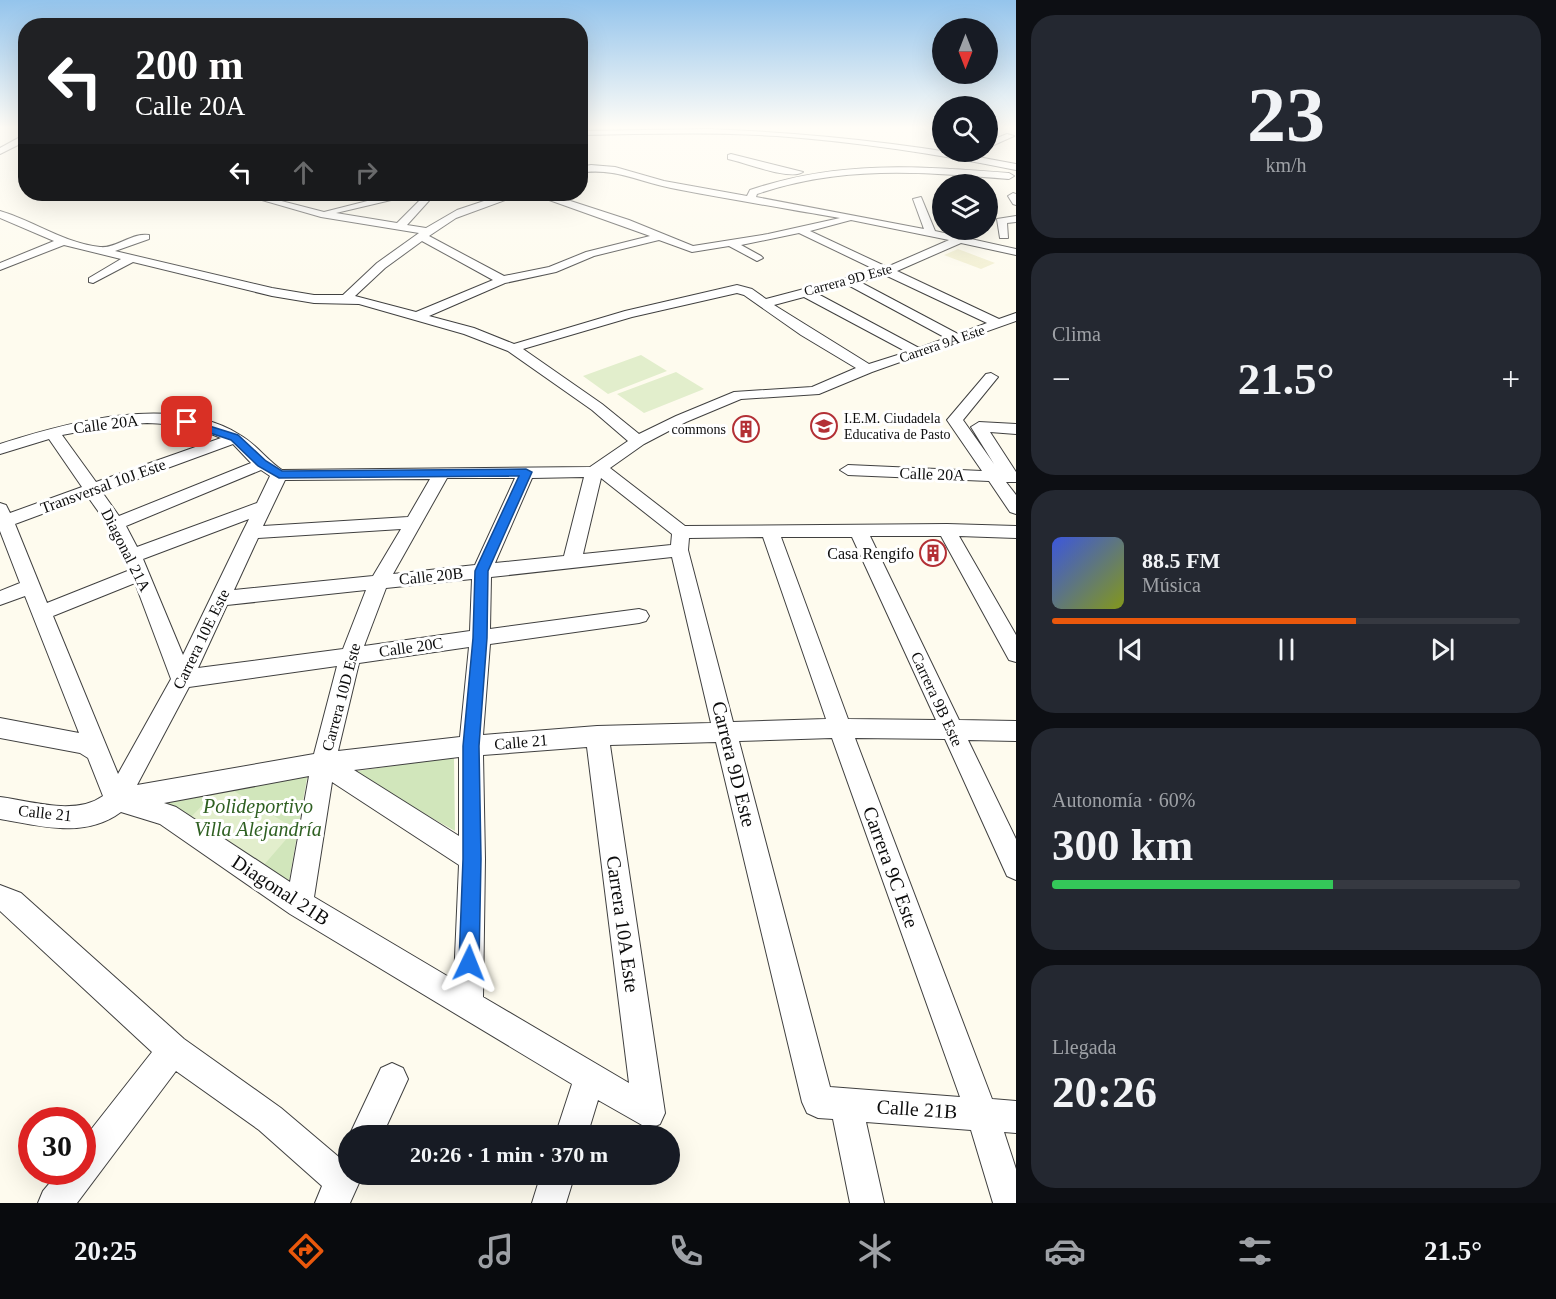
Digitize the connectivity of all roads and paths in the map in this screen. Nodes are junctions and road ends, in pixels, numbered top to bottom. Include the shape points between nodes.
1 (662, 184) edge
2 (773, 184) edge
3 (918, 199) dead end
4 (750, 200) junction
5 (275, 201) edge
6 (376, 201) edge
7 (424, 201) edge
8 (495, 201) edge
9 (561, 201) edge
10 (0, 214) edge
11 (321, 214) junction
12 (854, 219) junction
13 (1016, 219) edge
14 (400, 226) junction
15 (802, 231) junction
16 (930, 232) joint
17 (423, 234) junction
18 (662, 236) junction
19 (1004, 236) dead end
20 (145, 237) dead end
21 (959, 240) edge
22 (965, 240) edge
23 (63, 241) junction
24 (732, 244) junction
25 (105, 251) junction
26 (1016, 252) edge
27 (131, 258) junction
28 (757, 258) dead end
29 (0, 267) edge
30 (890, 270) junction
31 (93, 280) dead end
32 (502, 280) junction
33 (848, 280) junction
34 (804, 292) junction
35 (347, 298) junction
36 (766, 303) junction
37 (420, 315) junction
38 (1016, 317) edge
39 (999, 324) junction
40 (957, 339) junction
41 (513, 348) junction
42 (918, 353) junction
43 (867, 369) junction
44 (991, 377) dead end
45 (1016, 429) edge
46 (52, 432) junction
47 (235, 438) junction
48 (638, 441) junction
49 (0, 449) edge
50 (262, 464) junction
51 (848, 470) dead end
52 (526, 472) junction
53 (594, 472) junction
54 (442, 473) junction
55 (279, 475) junction
56 (1009, 479) edge
57 (94, 490) junction
58 (264, 507) junction
59 (1016, 508) edge
60 (2, 515) edge
61 (412, 522) junction
62 (116, 524) junction
63 (858, 530) junction
64 (947, 530) junction
65 (770, 531) junction
66 (1016, 532) edge
67 (251, 533) junction
68 (680, 541) junction
69 (572, 562) junction
70 (137, 564) junction
71 (482, 571) junction
72 (379, 582) junction
73 (31, 587) junction
74 (0, 598) edge
75 (220, 599) junction
76 (42, 614) junction
77 (639, 616) dead end
78 (480, 638) junction
79 (1016, 654) edge
80 (350, 656) junction
81 (182, 679) junction
82 (0, 728) edge
83 (840, 728) junction
84 (726, 730) junction
85 (952, 730) junction
86 (1016, 731) edge
87 (597, 736) junction
88 (471, 746) junction
89 (97, 751) junction
90 (323, 763) junction
91 (117, 800) junction
92 (0, 808) edge
93 (472, 859) junction
94 (1016, 867) edge
95 (0, 898) edge
96 (300, 904) junction
97 (468, 1004) junction
98 (173, 1050) junction
99 (590, 1077) junction
100 (392, 1079) dead end
101 (832, 1103) junction
102 (649, 1113) joint
103 (982, 1114) junction
104 (1016, 1117) edge
105 (370, 1125) edge
106 (575, 1125) edge
107 (96, 1150) edge
108 (338, 1182) edge
109 (70, 1185) edge
110 (555, 1185) edge
111 (55, 1203) edge
112 (549, 1203) edge
113 (867, 1203) edge
114 (1010, 1203) edge

1 - 4 street
2 - 4 street via 753,192
3 - 16 street
4 - 12 street
5 - 11 street
6 - 11 street
7 - 14 street
8 - 17 street via 445,220
9 - 18 street
10 - 23 street
11 - 14 street
12 - 15 street
12 - 16 street
13 - 19 street via 1001,221
14 - 17 street
15 - 24 street
15 - 30 street
17 - 32 street
17 - 35 street via 388,258
18 - 24 street via 692,249
18 - 32 street via 590,254 552,270
20 - 25 street
21 - 30 street, Carrera 9D Este
22 - 26 street
23 - 25 street
23 - 29 street
24 - 28 street
25 - 27 street
27 - 31 street
27 - 35 street via 314,300
30 - 33 street, Carrera 9D Este
30 - 39 street
32 - 37 street
33 - 34 street, Carrera 9D Este
33 - 40 street
34 - 36 street, Carrera 9D Este
34 - 42 street
35 - 37 street
36 - 41 street via 737,289 628,314
36 - 43 street
37 - 41 street
38 - 39 street, Carrera 9A Este
39 - 40 street, Carrera 9A Este
40 - 42 street, Carrera 9A Este
41 - 48 street
42 - 43 street, Carrera 9A Este
43 - 48 street, Carrera 9A Este via 814,391 739,395
44 - 56 street via 955,420
45 - 56 street via 979,427
46 - 47 street, Calle 20A via 104,423 166,419 197,424
46 - 49 street, Calle 20A
46 - 57 street, Diagonal 21A
47 - 50 street, Calle 20A
47 - 57 street, Transversal 10J Este
48 - 53 street, Carrera 9A Este
50 - 55 street, Calle 20A
50 - 62 street
51 - 56 street, Calle 20A
52 - 53 street
52 - 54 street
52 - 71 street
53 - 68 street via 604,472
53 - 69 street
54 - 55 street
54 - 61 street, Carrera 10D Este
55 - 58 street, Carrera 10E Este
56 - 59 street
57 - 60 street, Transversal 10J Este
57 - 62 street, Diagonal 21A
58 - 67 street, Carrera 10E Este
58 - 70 street
60 - 73 street
61 - 67 street
61 - 72 street, Carrera 10D Este
62 - 70 street, Diagonal 21A
63 - 64 street, Calle 20B
63 - 65 street, Calle 20B
63 - 85 street, Carrera 9B Este
64 - 66 street, Calle 20B
64 - 79 street
65 - 68 street, Calle 20B
65 - 83 street, Carrera 9C Este
67 - 75 street, Carrera 10E Este
68 - 69 street, Calle 20B
68 - 84 street, Carrera 9D Este
69 - 71 street, Calle 20B
70 - 76 street
70 - 81 street, Diagonal 21A
71 - 72 street, Calle 20B
71 - 78 street
72 - 75 street, Calle 20B
72 - 80 street, Carrera 10D Este
73 - 74 street
73 - 76 street
75 - 81 street, Carrera 10E Este
76 - 89 street
77 - 78 street, Calle 20C
78 - 80 street, Calle 20C
78 - 88 street
80 - 81 street, Calle 20C
80 - 90 street, Carrera 10D Este
81 - 91 street, Carrera 10E Este
82 - 89 street via 85,744
83 - 84 street, Calle 21
83 - 85 street, Calle 21
83 - 103 street, Carrera 9C Este
84 - 87 street, Calle 21
84 - 101 street, Carrera 9D Este
85 - 86 street, Calle 21
85 - 94 street, Carrera 9B Este
87 - 88 street, Calle 21
87 - 102 street, Carrera 10A Este
88 - 90 street, Calle 21
88 - 93 street
89 - 91 street
90 - 91 street, Calle 21
90 - 93 street
90 - 96 street, Carrera 10D Este
91 - 92 street, Calle 21 via 105,811 89,817
91 - 96 street, Diagonal 21B via 167,815
93 - 97 street
95 - 98 street via 12,902
96 - 97 street, Diagonal 21B
97 - 99 street, Diagonal 21B
98 - 107 street
98 - 108 street via 270,1119
99 - 102 street, Diagonal 21B
99 - 106 street
100 - 105 street
101 - 103 street, Calle 21B
101 - 113 street, Carrera 9D Este
103 - 104 street, Calle 21B
103 - 114 street, Carrera 9C Este
109 - 111 street
110 - 112 street

